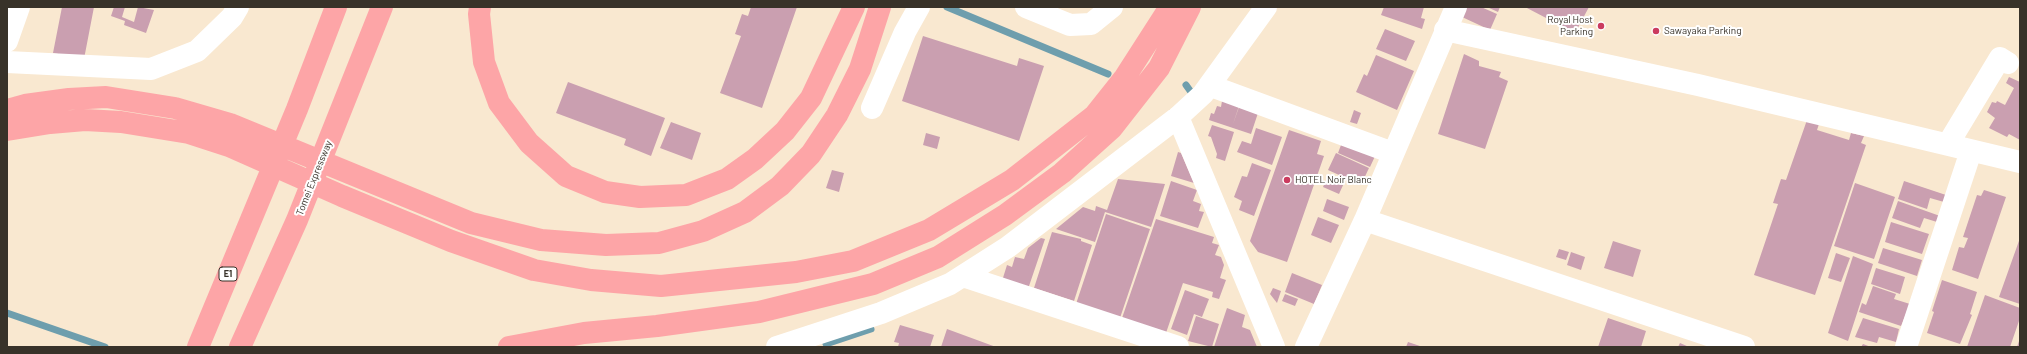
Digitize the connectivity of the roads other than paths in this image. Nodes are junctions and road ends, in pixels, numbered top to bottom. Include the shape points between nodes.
1 (19, 7) edge
2 (238, 7) edge
3 (336, 7) edge
4 (382, 7) edge
5 (480, 7) edge
6 (854, 7) edge
7 (880, 7) edge
8 (919, 7) edge
9 (1026, 7) edge
10 (1112, 7) edge
11 (1170, 7) edge
12 (1190, 7) edge
13 (1266, 7) edge
14 (1456, 7) edge
15 (1445, 30) junction
16 (7, 41) edge
17 (7, 62) edge
18 (2008, 63) dead end
19 (1211, 86) junction
20 (872, 108) dead end
21 (7, 110) edge
22 (1178, 117) junction
23 (7, 130) edge
24 (1948, 144) junction
25 (1971, 151) junction
26 (1393, 153) junction
27 (2020, 162) edge
28 (1365, 220) junction
29 (963, 276) junction
30 (198, 347) edge
31 (240, 347) edge
32 (509, 347) edge
33 (777, 347) edge
34 (1178, 347) edge
35 (1274, 347) edge
36 (1306, 347) edge
37 (1744, 347) edge
38 (1906, 347) edge

1 - 16 street
2 - 17 street via 228,22 197,51 151,69
3 - 30 highway, E1 via 297,109
4 - 31 highway, Tomei Expressway via 297,220
5 - 6 highway via 484,62 499,103 529,143 566,176 605,192 640,197 686,195 727,179 755,159 785,131 811,98
7 - 21 highway via 860,69 837,115 812,154 780,186 745,212 703,231 658,243 606,245 541,240 471,223 230,124 176,108 106,97 69,99
8 - 20 street via 905,32
9 - 10 street via 1070,26 1090,24
11 - 23 highway via 1125,77 1094,116 1012,180 929,230 853,261 796,272 661,286 591,280 534,270 451,241 229,146 189,133 121,122 85,120 50,122
12 - 32 highway via 1159,68 1112,128 1062,173 1005,215 938,257 873,284 759,312 584,334
13 - 19 street
14 - 15 street
15 - 24 street via 1698,85
15 - 26 street
18 - 24 street via 2000,58
19 - 22 street
19 - 26 street
22 - 29 street via 1008,247
22 - 35 street
24 - 25 street
25 - 27 street
25 - 38 street
26 - 28 street
28 - 36 street
28 - 37 street
29 - 33 street via 881,313
29 - 34 street

